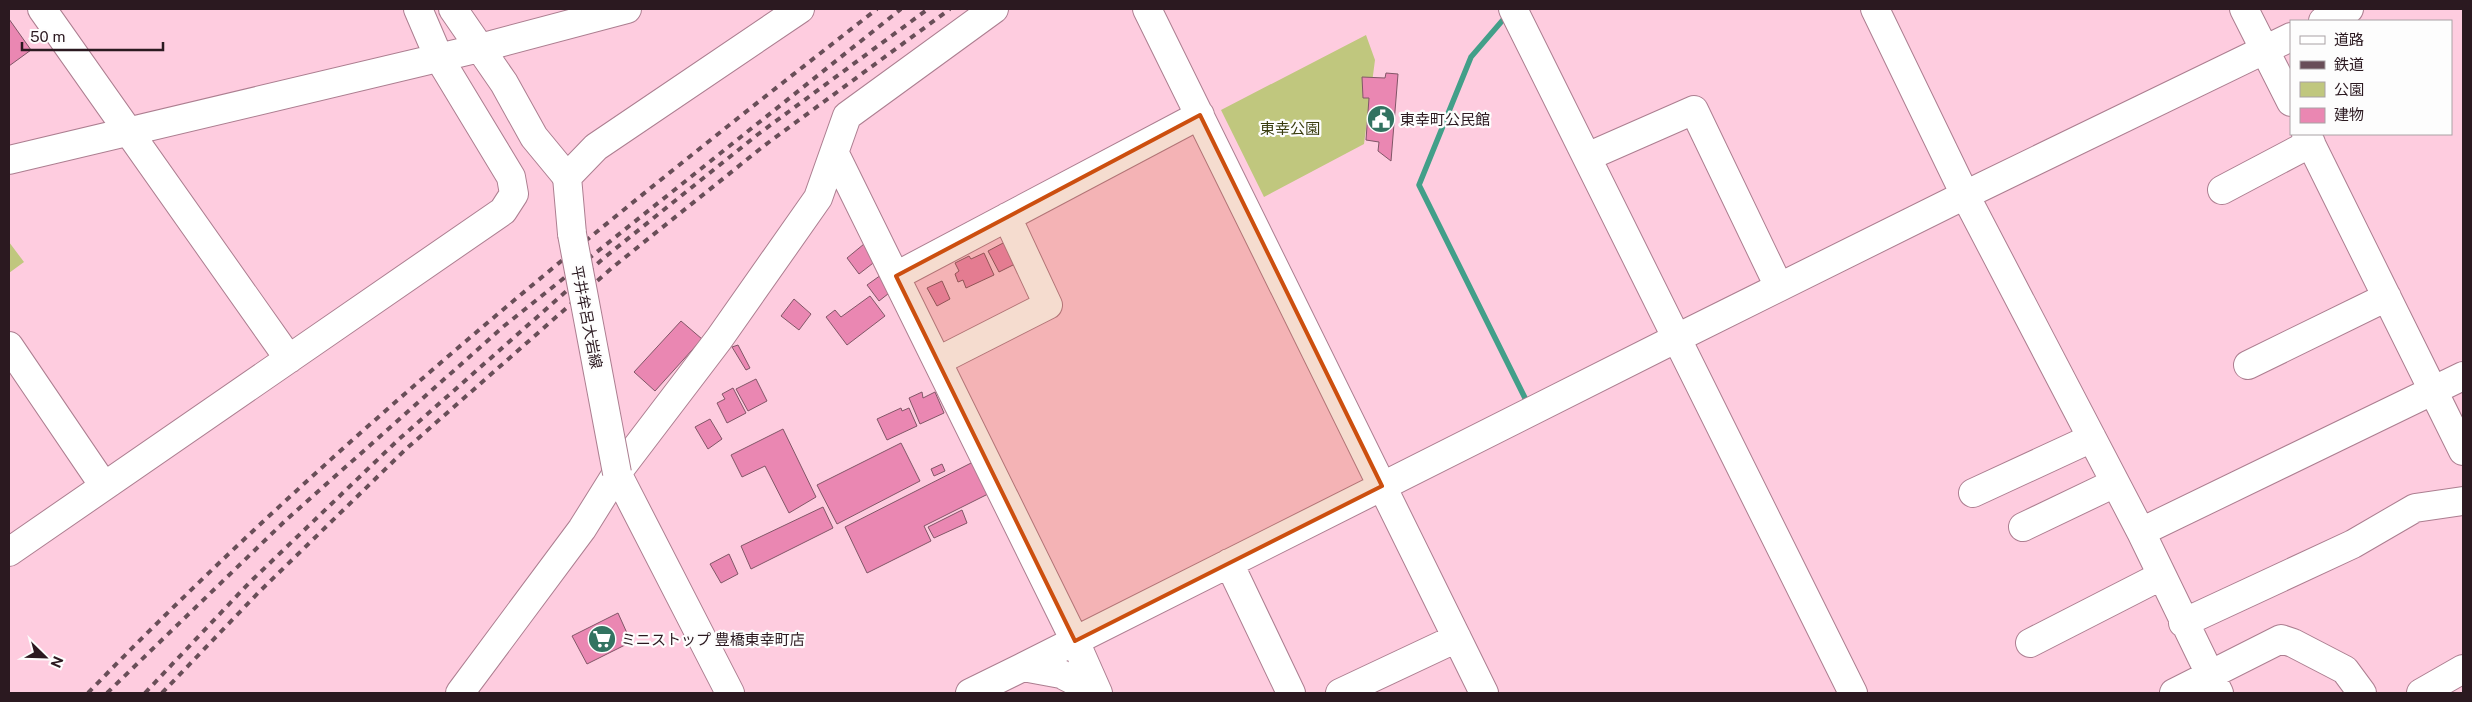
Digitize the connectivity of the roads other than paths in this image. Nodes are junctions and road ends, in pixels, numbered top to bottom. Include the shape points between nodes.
1 (42, 9) edge
2 (418, 9) edge
3 (453, 9) edge
4 (627, 9) edge
5 (800, 9) edge
6 (994, 9) edge
7 (1147, 9) edge
8 (1513, 9) edge
9 (1875, 9) edge
10 (2244, 9) edge
11 (2349, 9) edge
12 (2326, 20) edge
13 (2290, 38) edge
14 (480, 48) junction
15 (2265, 50) junction
16 (439, 58) junction
17 (2290, 100) edge
18 (1200, 115) junction
19 (130, 131) junction
20 (2309, 138) edge
21 (835, 154) junction
22 (1587, 157) junction
23 (9, 160) edge
24 (567, 177) junction
25 (2222, 190) dead end
26 (1965, 194) junction
27 (1007, 217) junction
28 (896, 276) junction
29 (1779, 287) junction
30 (2387, 297) junction
31 (1677, 338) junction
32 (9, 346) edge
33 (289, 359) junction
34 (938, 361) junction
35 (2248, 365) dead end
36 (2463, 376) edge
37 (2433, 391) junction
38 (2092, 438) junction
39 (2463, 452) edge
40 (617, 473) junction
41 (2115, 483) junction
42 (104, 486) junction
43 (1382, 486) junction
44 (1973, 493) dead end
45 (2463, 501) edge
46 (2022, 527) dead end
47 (2141, 532) junction
48 (12, 543) edge
49 (1229, 563) junction
50 (2161, 576) junction
51 (2183, 623) junction
52 (1457, 638) junction
53 (1075, 641) junction
54 (2030, 643) dead end
55 (1022, 667) junction
56 (2461, 674) edge
57 (2214, 684) edge
58 (460, 693) edge
59 (730, 693) edge
60 (970, 693) edge
61 (1098, 693) edge
62 (1291, 693) edge
63 (1340, 693) edge
64 (1484, 693) edge
65 (1853, 693) edge
66 (2174, 693) edge
67 (2362, 693) edge
68 (2421, 693) edge

1 - 19 street
2 - 16 street
3 - 14 street
4 - 14 street
5 - 24 street via 596,147
6 - 21 street via 847,116
7 - 18 street
8 - 22 street
9 - 26 street
10 - 15 street
11 - 12 street
13 - 15 street
14 - 16 street
14 - 24 street via 534,137
15 - 17 street
15 - 26 street
16 - 19 street
16 - 33 street via 511,177 514,194 503,211
18 - 27 street
18 - 43 street
19 - 23 street
19 - 33 street
20 - 25 street
20 - 30 street
21 - 28 street
21 - 40 street via 818,198 719,339
22 - 29 street via 1694,110
22 - 31 street
24 - 40 street, 平井牟呂大岩線, bridge via 572,234
26 - 29 street
26 - 38 street
27 - 28 street
27 - 34 street via 1048,305
28 - 34 street
29 - 31 street
30 - 35 street
30 - 37 street
31 - 43 street
31 - 65 street
32 - 42 street
33 - 42 street
34 - 53 street
36 - 37 street
37 - 39 street
37 - 47 street
38 - 41 street
38 - 44 street
40 - 58 street via 582,529
40 - 59 street, 平井牟呂大岩線
41 - 46 street
41 - 47 street
42 - 48 street
43 - 49 street
43 - 52 street
45 - 51 street via 2415,508 2353,544
47 - 50 street
49 - 53 street
49 - 62 street
50 - 51 street
50 - 54 street
51 - 57 street
52 - 63 street
52 - 64 street
53 - 55 street
53 - 61 street
55 - 60 street
55 - 61 street via 1061,674
56 - 68 street
57 - 66 street
57 - 67 street via 2280,639 2345,670

